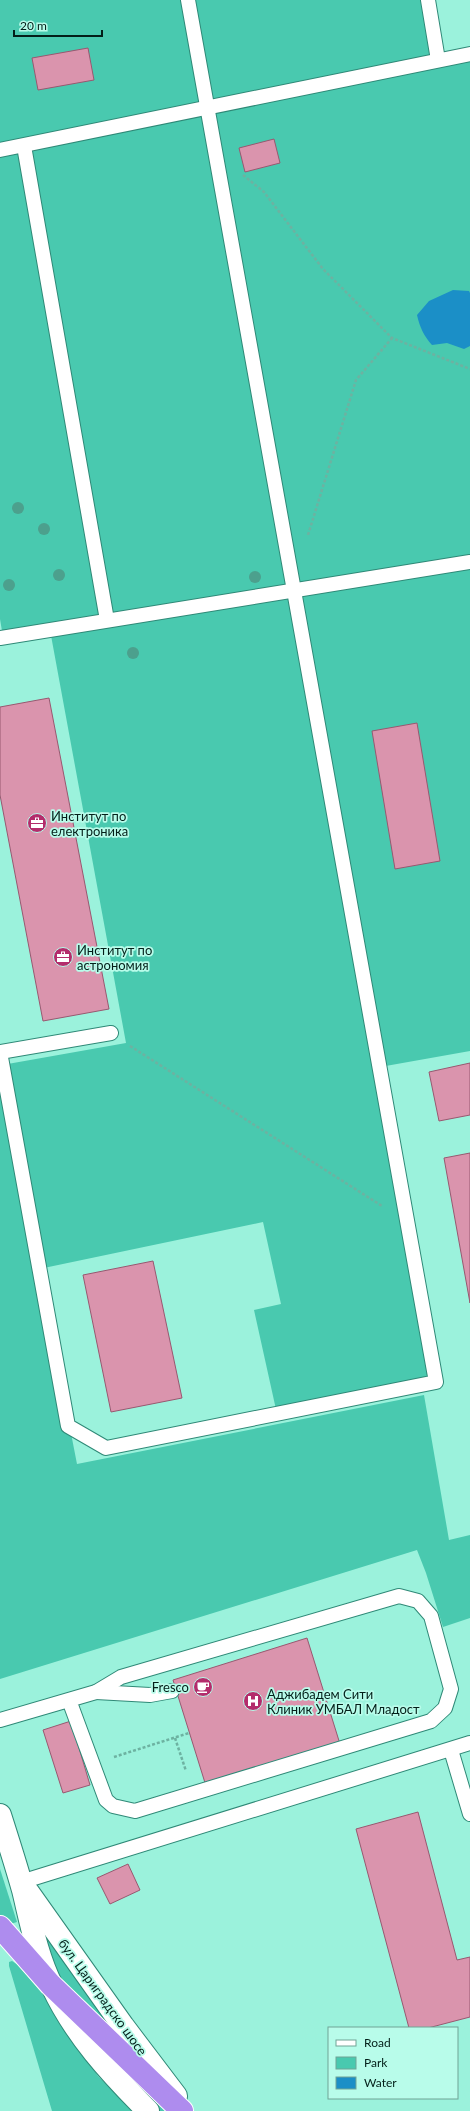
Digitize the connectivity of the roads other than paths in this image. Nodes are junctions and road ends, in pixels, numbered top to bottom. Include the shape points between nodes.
1 (188, 0) edge
2 (428, 0) edge
3 (470, 54) edge
4 (438, 60) junction
5 (208, 109) junction
6 (24, 146) junction
7 (0, 150) edge
8 (470, 562) edge
9 (294, 590) junction
10 (107, 620) junction
11 (0, 638) edge
12 (110, 1033) road end
13 (0, 1052) edge
14 (172, 1691) dead end
15 (96, 1692) junction
16 (70, 1700) junction
17 (0, 1720) edge
18 (470, 1743) edge
19 (451, 1750) junction
20 (470, 1814) edge
21 (0, 1815) edge
22 (21, 1882) junction
23 (0, 1927) edge
24 (51, 1985) junction
25 (148, 2111) edge
26 (182, 2111) edge
27 (187, 2111) edge

1 - 5 lane
2 - 4 lane
3 - 4 lane
4 - 5 lane
5 - 6 lane
5 - 9 lane
6 - 7 lane
6 - 10 lane
8 - 9 lane
9 - 10 lane
9 - 13 lane via 436,1382 106,1448 68,1426
10 - 11 lane
12 - 13 lane
14 - 15 lane via 150,1695
15 - 16 lane
15 - 16 lane via 121,1677 400,1596 418,1601 431,1616 451,1689 445,1708 431,1721 135,1811 113,1806 106,1800
16 - 17 lane
18 - 19 lane
19 - 20 lane
19 - 22 lane
21 - 22 street, бул. Цариградско шосе
22 - 24 street, бул. Цариградско шосе via 41,1959
22 - 27 street, бул. Цариградско шосе
23 - 24 highway
24 - 25 street, бул. Цариградско шосе via 63,2009 88,2046 105,2068
24 - 26 highway

